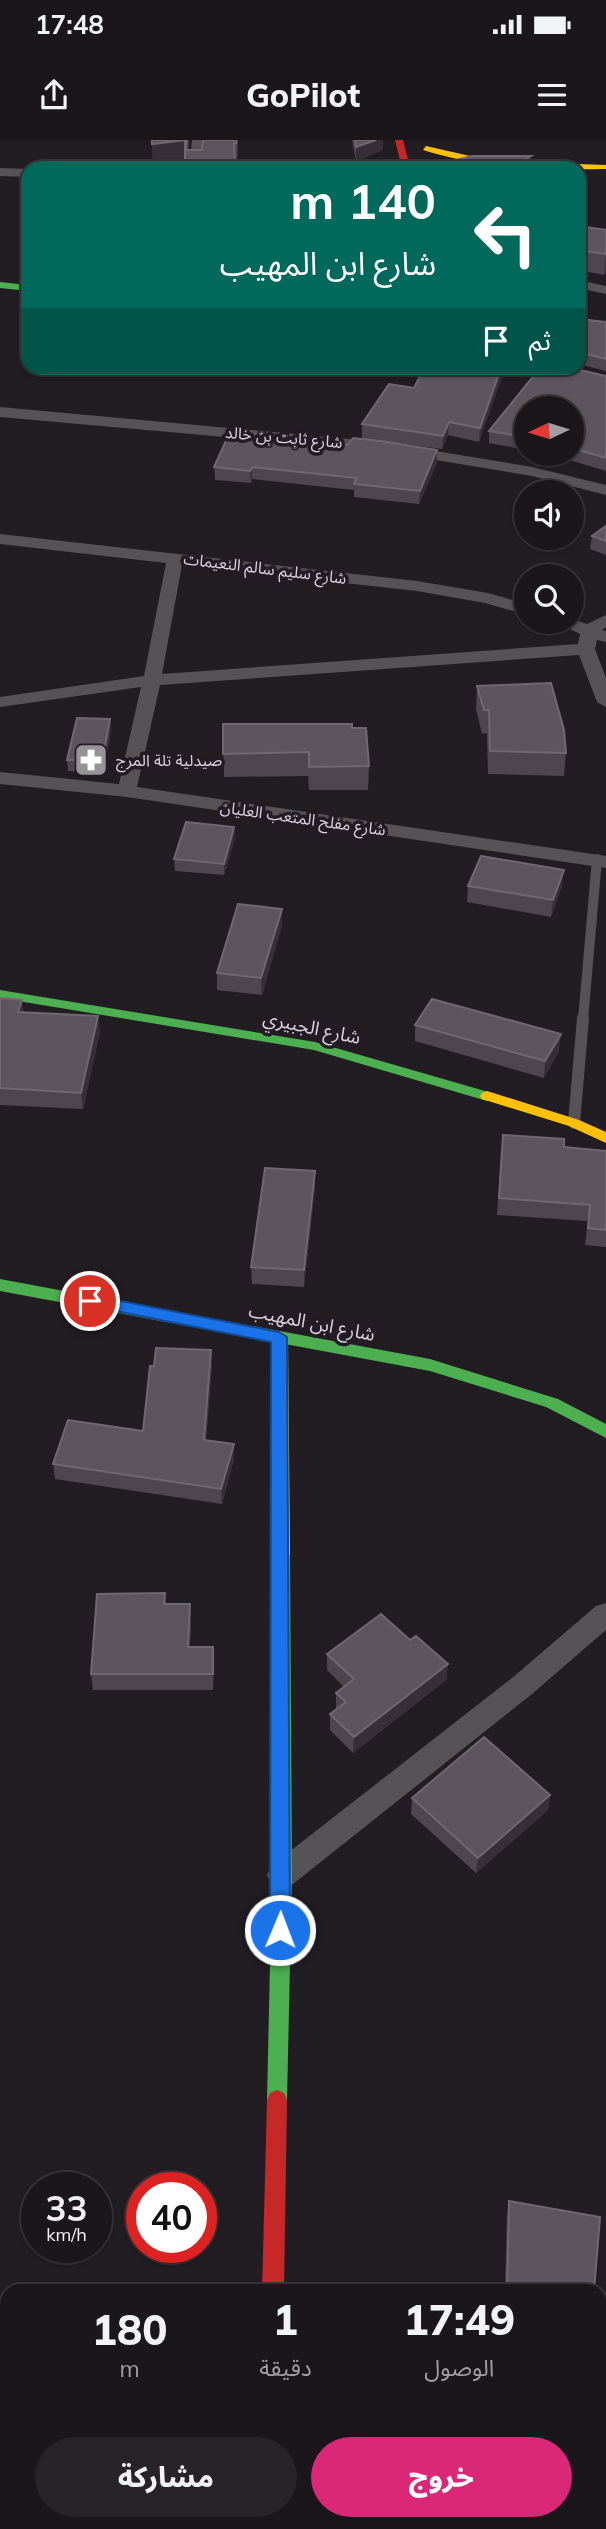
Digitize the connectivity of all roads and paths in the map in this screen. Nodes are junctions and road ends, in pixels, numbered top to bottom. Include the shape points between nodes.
1 (198, 140) edge
2 (399, 140) edge
3 (425, 144) edge
4 (196, 161) edge
5 (404, 161) edge
6 (429, 161) edge
7 (475, 161) edge
8 (586, 167) edge
9 (606, 167) edge
10 (0, 173) edge
11 (21, 173) edge
12 (0, 285) edge
13 (586, 286) edge
14 (21, 287) edge
15 (606, 290) edge
16 (0, 294) edge
17 (21, 296) edge
18 (0, 412) edge
19 (606, 490) edge
20 (0, 539) edge
21 (175, 557) junction
22 (514, 606) edge
23 (606, 620) edge
24 (598, 634) edge
25 (586, 649) junction
26 (152, 680) junction
27 (0, 702) edge
28 (606, 702) edge
29 (0, 778) edge
30 (127, 791) junction
31 (603, 856) edge
32 (0, 994) edge
33 (574, 1124) junction
34 (606, 1138) edge
35 (0, 1285) edge
36 (279, 1337) junction
37 (606, 1432) edge
38 (606, 1614) edge
39 (282, 1875) junction
40 (273, 2284) edge

1 - 4 street
2 - 5 street
3 - 6 street
3 - 7 street via 455,159
8 - 9 street
10 - 11 street
12 - 14 street
13 - 15 street
16 - 17 street
18 - 19 street, شارع ثابت بن خالد via 364,443 538,471
20 - 21 street, شارع سليم سالم النعيمات
21 - 22 street, شارع سليم سالم النعيمات via 417,586
21 - 26 street
23 - 24 street
24 - 25 street
25 - 26 street
25 - 28 street
26 - 27 street
26 - 30 street
29 - 30 street, شارع مفلح المتعب العليان
30 - 31 street, شارع مفلح المتعب العليان
31 - 33 lane
32 - 33 street, شارع الجبيري via 315,1045
33 - 34 street, شارع الجبيري
35 - 36 street, شارع ابن المهيب
36 - 37 street, شارع ابن المهيب via 430,1365 496,1384 552,1403
36 - 39 street
38 - 39 street
39 - 40 street

